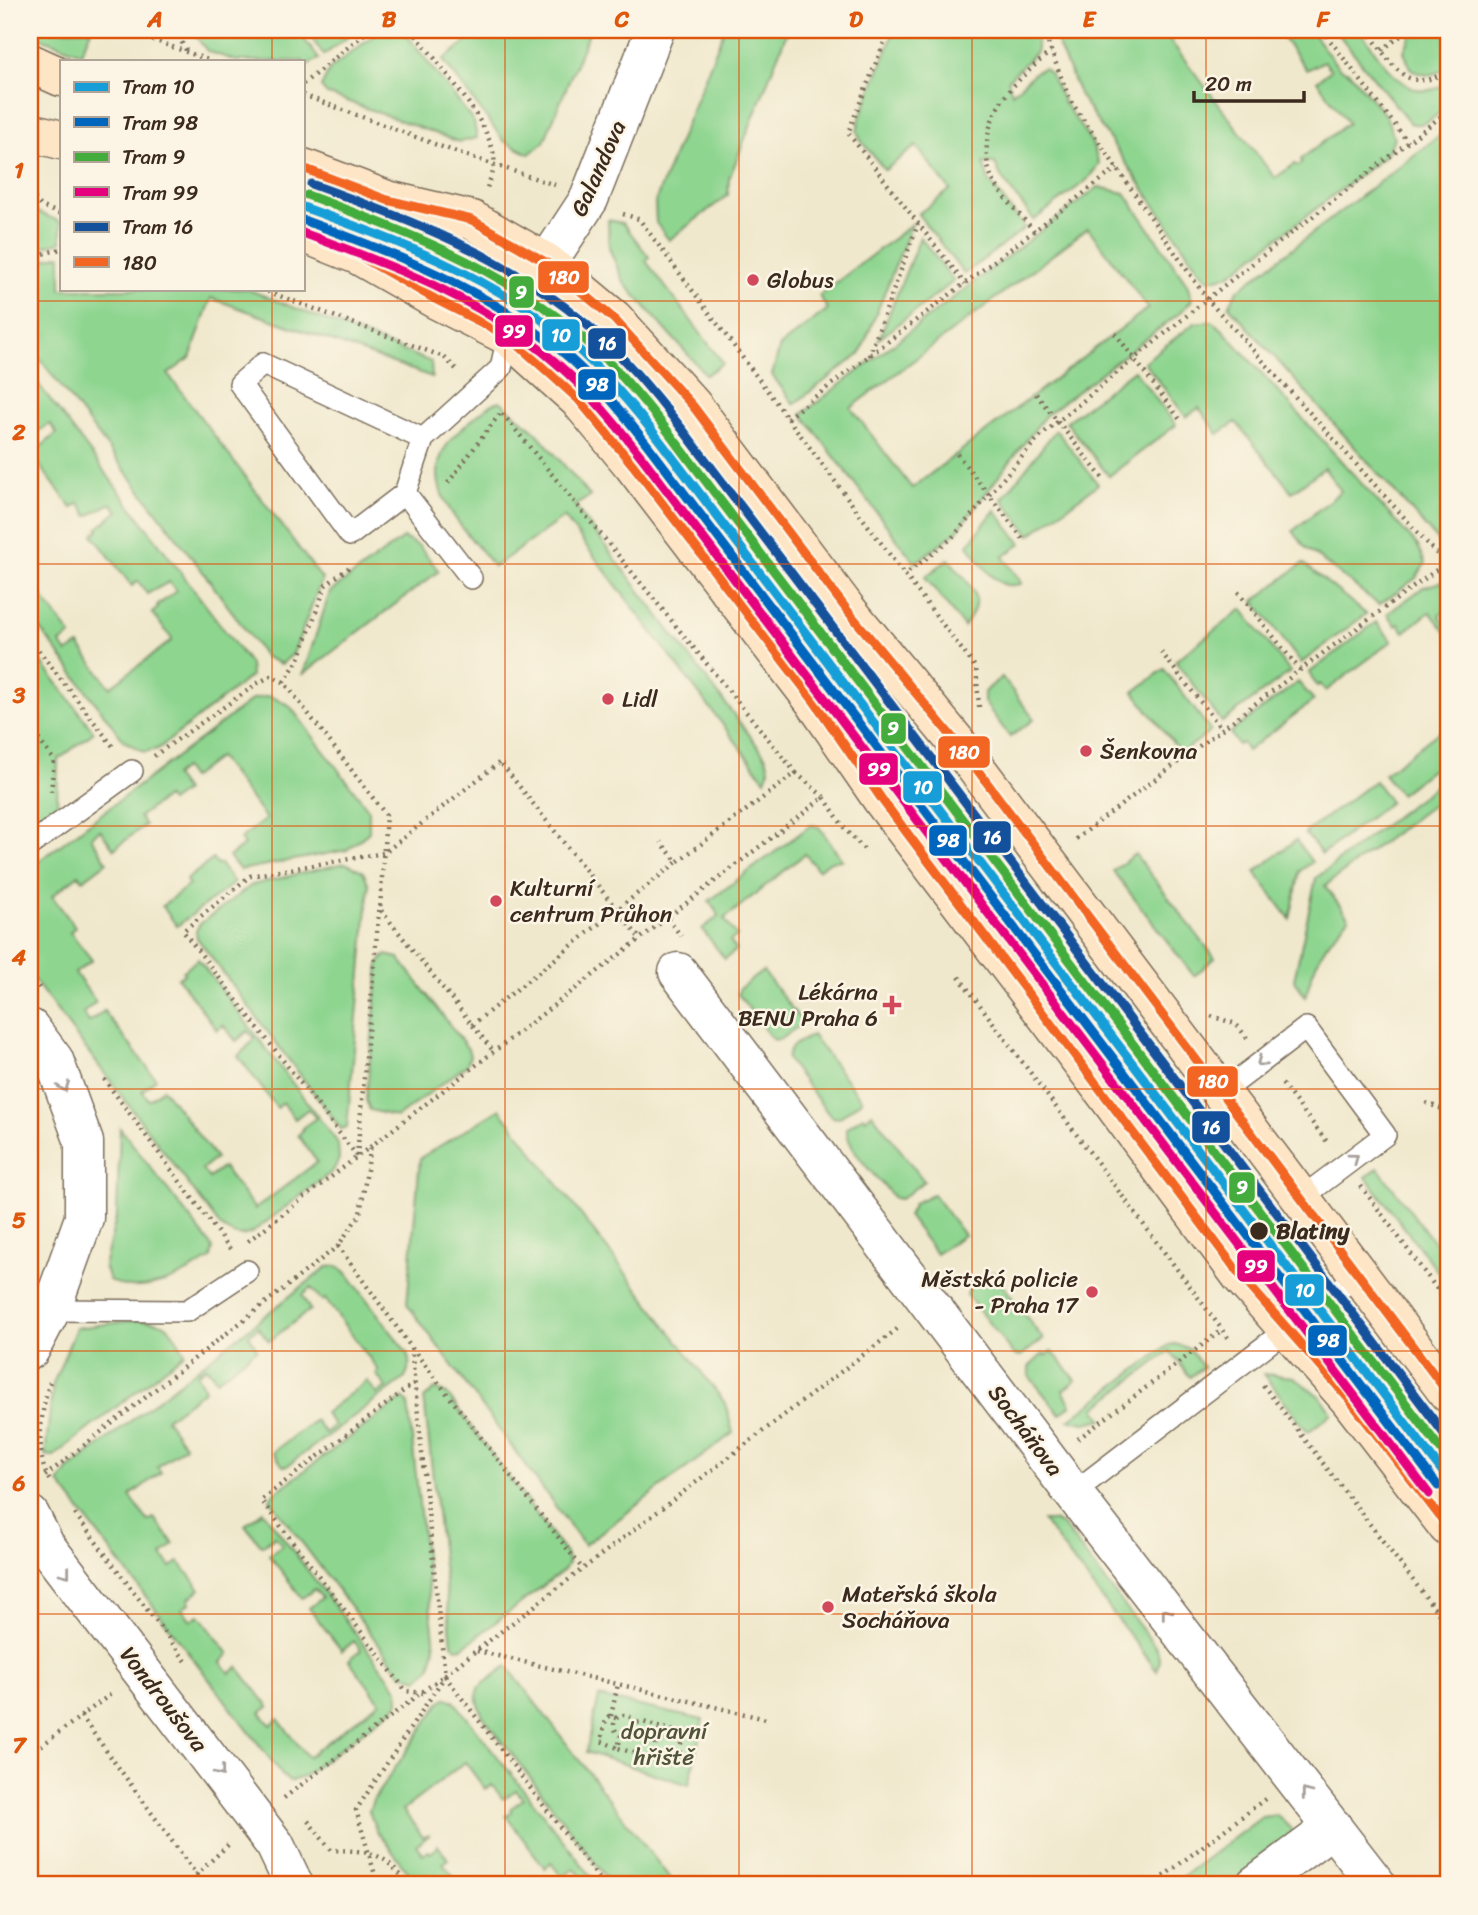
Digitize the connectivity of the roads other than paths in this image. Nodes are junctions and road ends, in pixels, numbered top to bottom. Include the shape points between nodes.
1 (655, 30) edge
2 (30, 63) edge
3 (60, 77) edge
4 (30, 132) edge
5 (60, 140) edge
6 (304, 168) edge
7 (304, 233) edge
8 (547, 263) junction
9 (508, 336) junction
10 (423, 439) junction
11 (405, 493) junction
12 (471, 578) dead end
13 (132, 771) road end
14 (30, 845) edge
15 (678, 972) dead end
16 (38, 1013) edge
17 (1221, 1093) junction
18 (1300, 1199) junction
19 (247, 1271) road end
20 (1358, 1275) junction
21 (51, 1310) junction
22 (1286, 1330) junction
23 (41, 1362) edge
24 (1448, 1393) edge
25 (1073, 1493) junction
26 (35, 1500) edge
27 (1448, 1527) edge
28 (1332, 1827) junction
29 (294, 1885) edge
30 (1255, 1885) edge
31 (1377, 1885) edge

1 - 8 street, Galandova via 589,199
2 - 3 street
4 - 5 street
6 - 8 street via 387,200 472,220
7 - 9 street via 358,255
8 - 9 street, Galandova via 517,303
8 - 17 street via 614,318 693,406 847,610 957,743
9 - 10 lane via 501,368
9 - 22 street via 579,400 633,465 814,701 883,802
10 - 11 lane
10 - 11 lane via 263,365 240,384 350,535
11 - 12 lane
13 - 14 lane
15 - 25 street, Socháňova
16 -> 21 street via 84,1142 84,1218
17 - 18 street
18 -> 17 lane via 1385,1135 1306,1028
18 - 20 street
19 - 21 lane via 187,1311
20 - 22 lane
20 - 24 street
21 - 23 street
22 - 25 lane
22 - 27 street via 1349,1399
28 -> 25 street, Socháňova
26 -> 29 street, Vondroušova via 45,1545 256,1819
28 - 30 street
28 - 31 street, Socháňova

